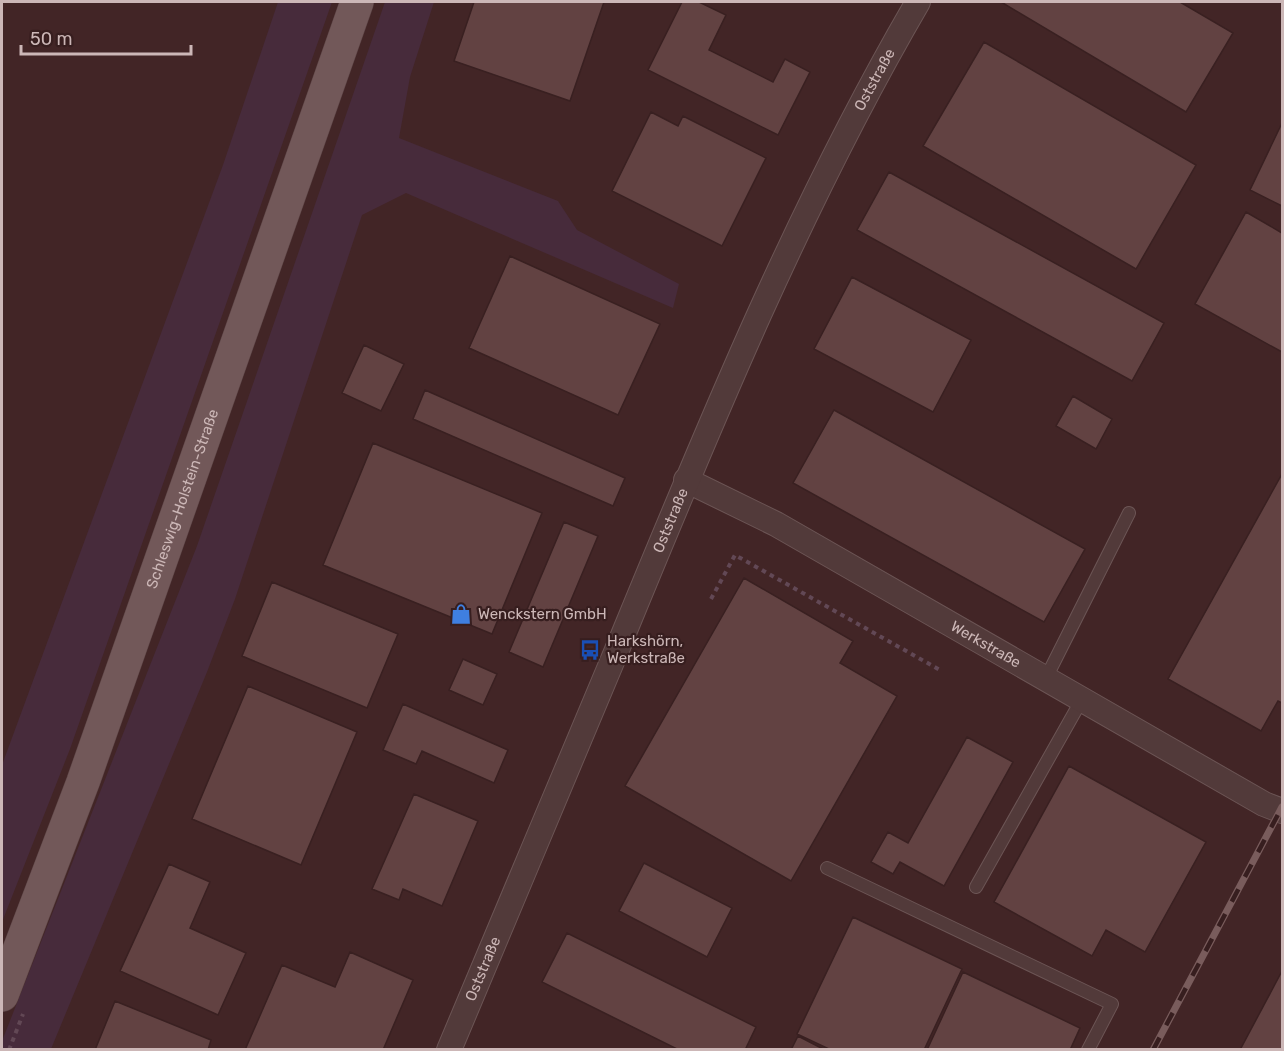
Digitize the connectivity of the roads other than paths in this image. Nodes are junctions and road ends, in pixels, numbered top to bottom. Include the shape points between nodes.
1 (357, 2) edge
2 (918, 2) edge
3 (686, 480) junction
4 (1130, 513) dead end
5 (1045, 680) junction
6 (1081, 701) junction
7 (1282, 811) edge
8 (827, 868) dead end
9 (976, 887) dead end
10 (2, 995) edge
11 (449, 1050) edge
12 (1088, 1050) edge

1 - 10 main road, Schleswig-Holstein-Straße via 90,760
2 - 3 street, Oststraße via 805,215
3 - 5 street, Werkstraße via 776,525
3 - 11 street, Oststraße
4 - 5 lane
5 - 6 street, Werkstraße
6 - 7 street, Werkstraße
6 - 9 lane
8 - 12 lane via 1112,1004

